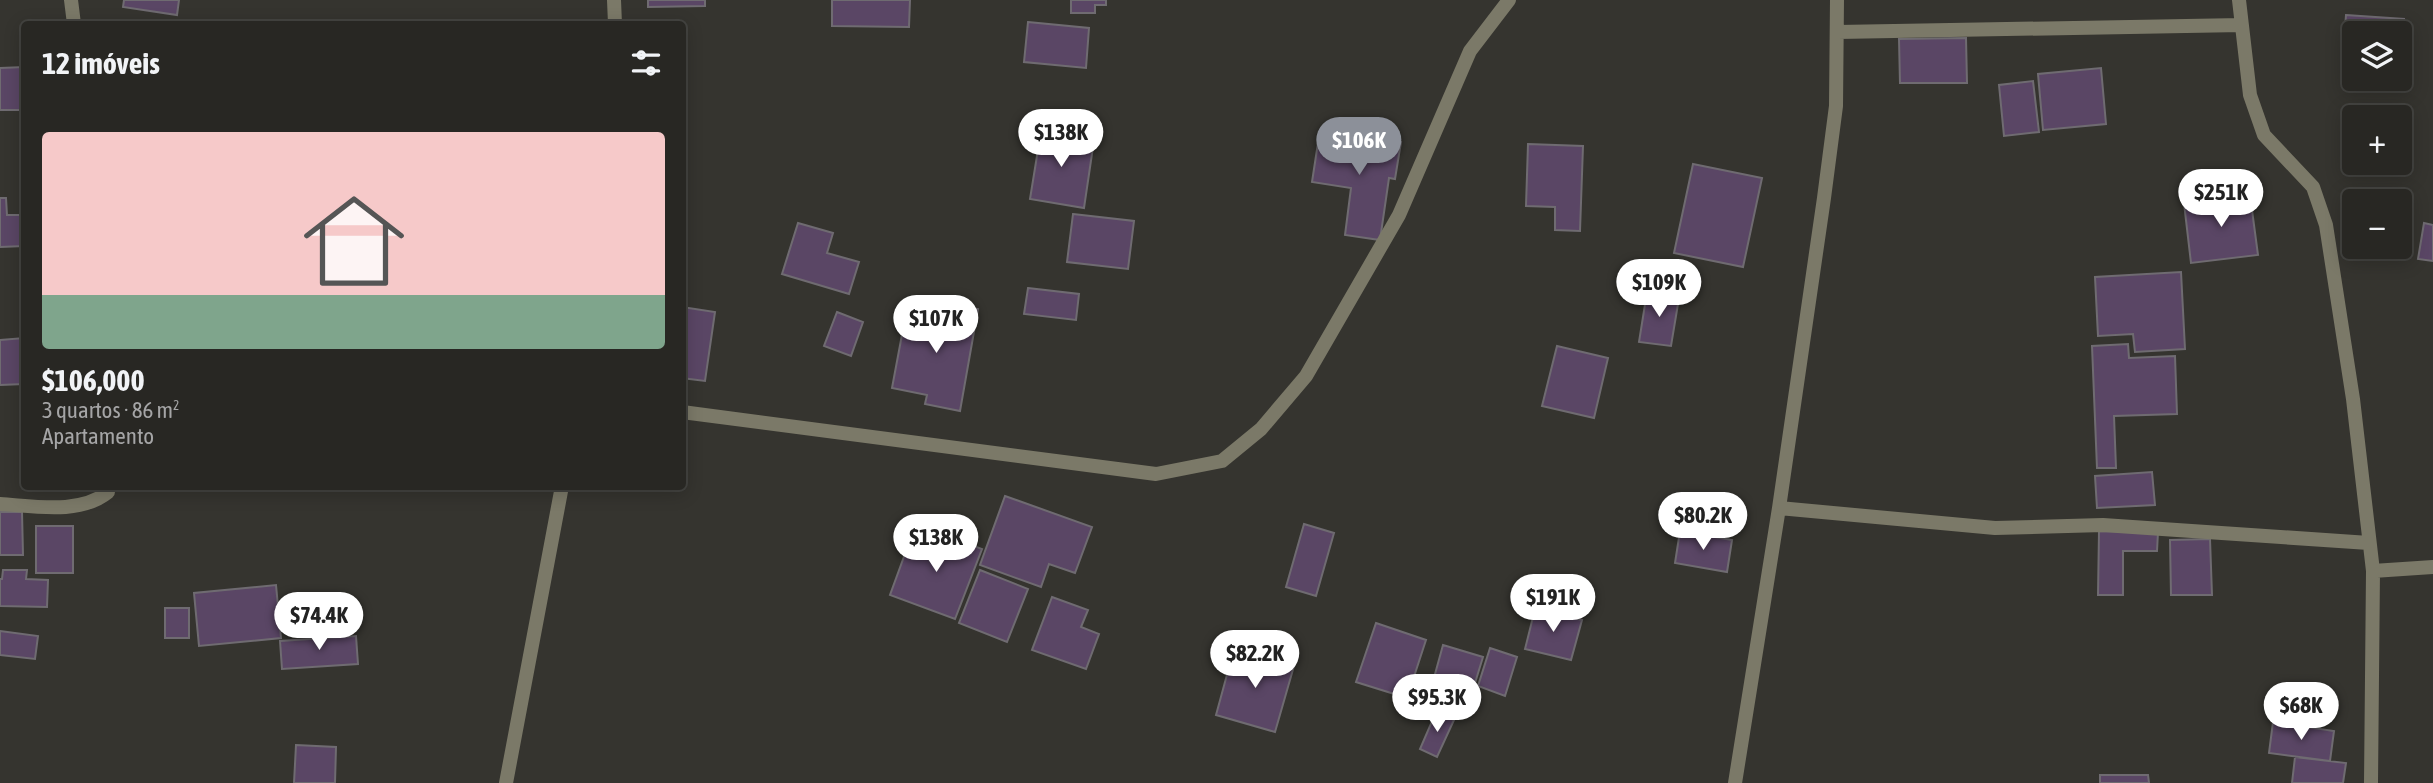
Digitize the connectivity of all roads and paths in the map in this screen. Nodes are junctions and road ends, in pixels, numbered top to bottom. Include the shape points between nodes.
1 (71, 0) edge
2 (614, 0) edge
3 (1509, 0) edge
4 (1837, 0) edge
5 (2239, 0) edge
6 (74, 21) edge
7 (615, 21) edge
8 (2242, 25) junction
9 (1838, 32) junction
10 (686, 413) edge
11 (108, 490) edge
12 (561, 490) edge
13 (0, 503) edge
14 (1779, 508) junction
15 (2370, 542) junction
16 (2433, 567) edge
17 (2373, 571) junction
18 (506, 783) edge
19 (1735, 783) edge
20 (2371, 783) edge

1 - 6 street
2 - 7 street
3 - 10 street via 1470,51 1399,215 1306,376 1261,429 1222,461 1156,474
4 - 9 street
5 - 8 street
8 - 9 street
8 - 15 street via 2250,95 2264,135 2313,187 2326,225
9 - 14 street via 1836,106
11 - 13 street via 97,501 79,506
12 - 18 street
14 - 15 street via 1994,528 2103,525
14 - 19 street
15 - 17 street
16 - 17 street
17 - 20 street

